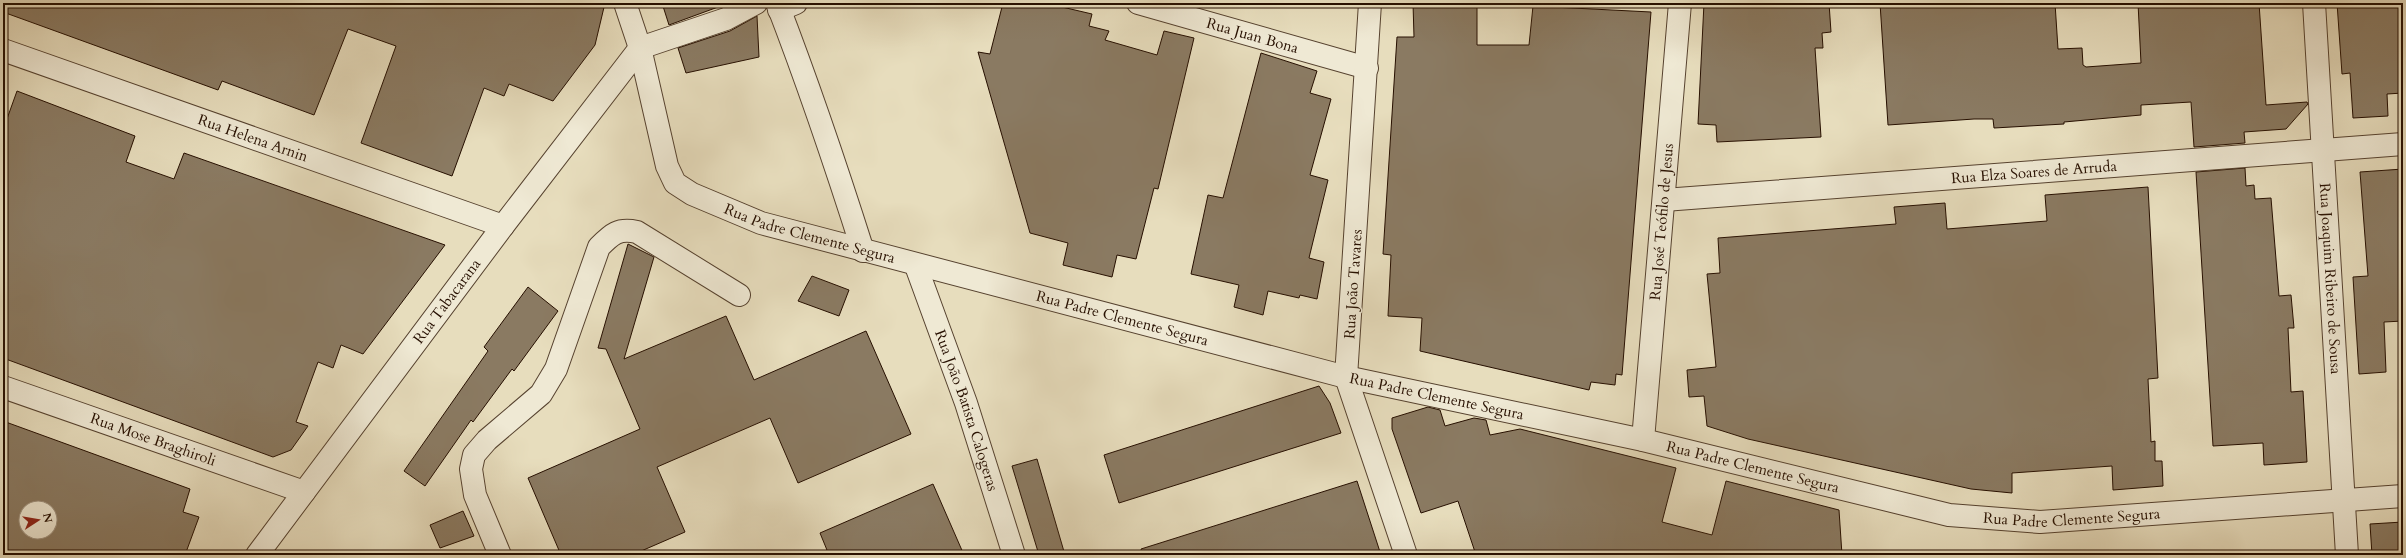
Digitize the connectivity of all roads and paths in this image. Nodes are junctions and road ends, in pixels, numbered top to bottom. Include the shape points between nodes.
1 (625, 3) edge
2 (756, 3) edge
3 (1138, 3) edge
4 (1370, 3) edge
5 (1680, 3) edge
6 (2314, 3) edge
7 (784, 5) edge
8 (640, 48) junction
9 (3, 50) edge
10 (1367, 68) junction
11 (2403, 144) edge
12 (2324, 150) junction
13 (1664, 200) junction
14 (503, 226) junction
15 (862, 251) junction
16 (916, 266) junction
17 (740, 295) dead end
18 (1346, 377) junction
19 (3, 387) edge
20 (1643, 440) junction
21 (304, 492) junction
22 (2403, 496) edge
23 (2344, 500) junction
24 (257, 555) edge
25 (500, 555) edge
26 (1014, 555) edge
27 (1406, 555) edge
28 (2347, 555) edge

1 - 8 street, Rua Padre Clemente Segura
2 - 8 street via 726,19
3 - 10 street, Rua Juan Bona
4 - 10 street, Rua João Tavares
5 - 13 street, Rua José Teófilo de Jesus
6 - 12 street, Rua Joaquim Ribeiro de Sousa
7 - 15 street
8 - 14 street, Rua Tabacarana
8 - 15 street, Rua Padre Clemente Segura via 667,166 675,183 692,194 761,223
9 - 14 street, Rua Helena Arnin
10 - 18 street, Rua João Tavares
11 - 12 street, Rua Elza Soares de Arruda
12 - 13 street, Rua Elza Soares de Arruda
12 - 23 street, Rua Joaquim Ribeiro de Sousa
13 - 20 street, Rua José Teófilo de Jesus
14 - 21 street, Rua Tabacarana
15 - 16 street, Rua Padre Clemente Segura
16 - 18 street, Rua Padre Clemente Segura
16 - 26 street, Rua João Batista Calogeras via 966,403
17 - 25 street via 637,232 624,229 610,236 599,247 552,375 541,394 487,440 474,455 471,469 475,495
18 - 20 street, Rua Padre Clemente Segura
18 - 27 street, Rua João Tavares
19 - 21 street, Rua Mose Braghiroli
20 - 23 street, Rua Padre Clemente Segura via 1949,515 2040,522
21 - 24 street, Rua Tabacarana
22 - 23 street, Rua Padre Clemente Segura
23 - 28 street, Rua Joaquim Ribeiro de Sousa

